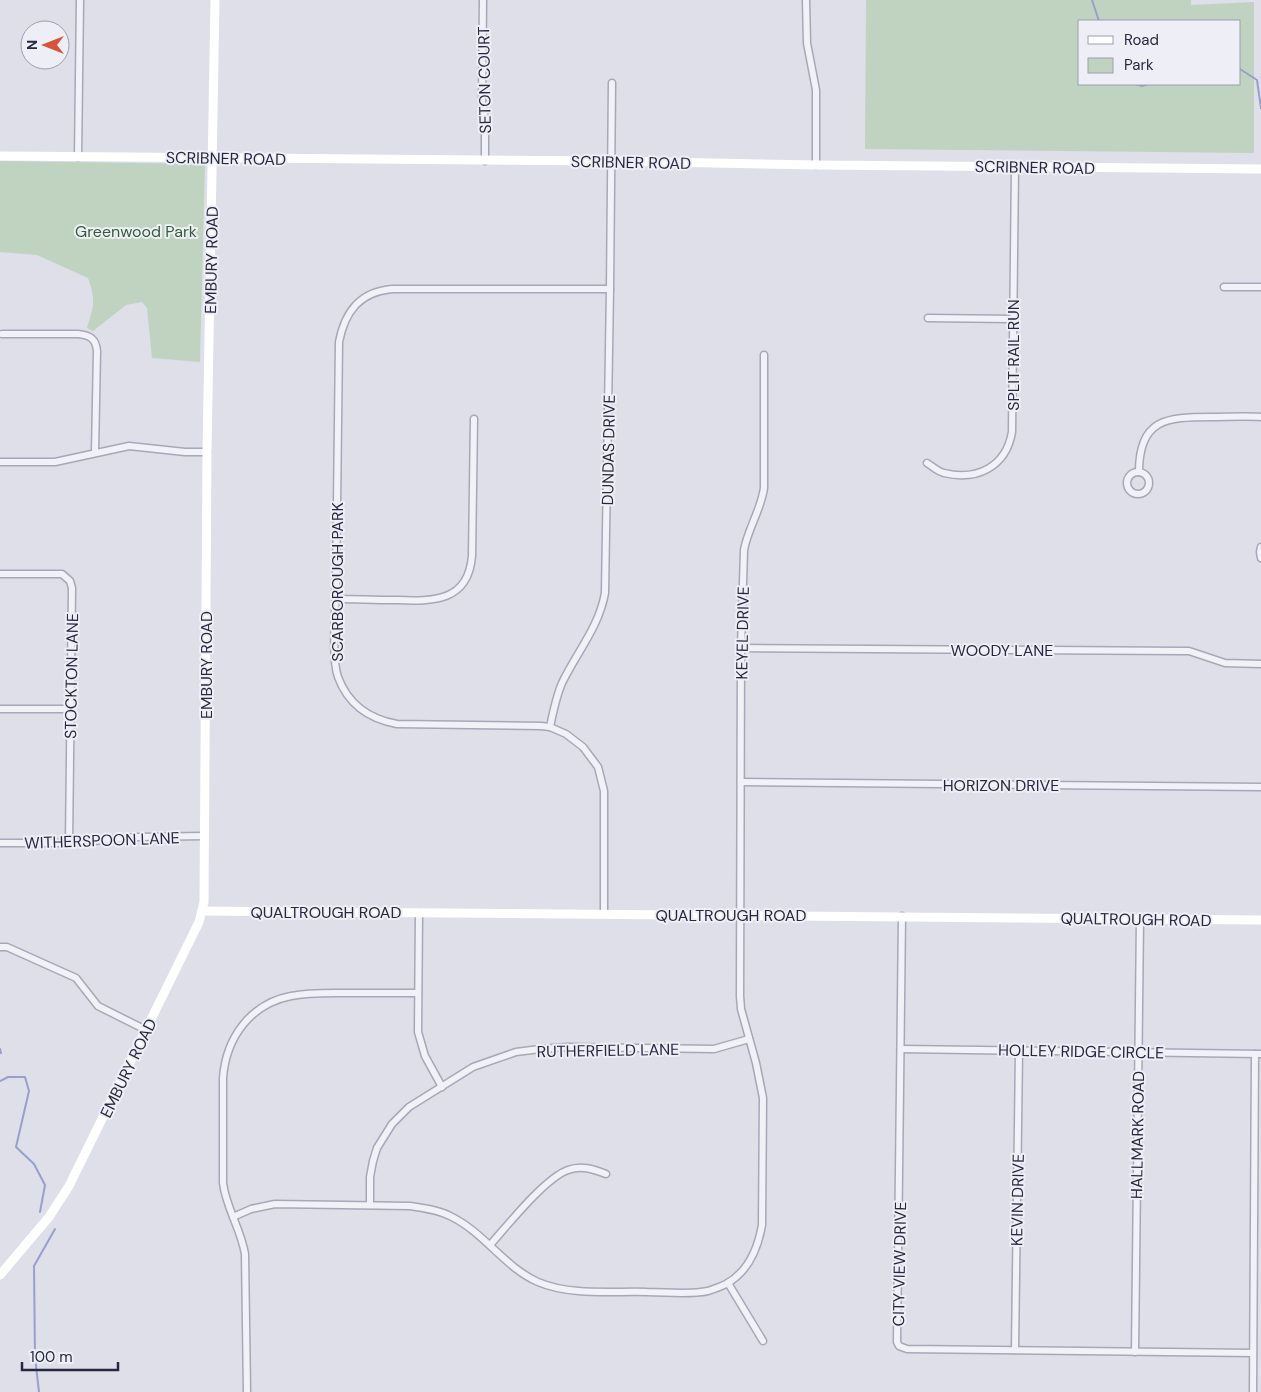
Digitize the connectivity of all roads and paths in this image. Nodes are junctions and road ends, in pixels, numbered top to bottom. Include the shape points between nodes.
1 (80, 0) edge
2 (215, 0) edge
3 (483, 0) edge
4 (806, 0) edge
5 (612, 82) dead end
6 (0, 156) edge
7 (78, 157) junction
8 (212, 158) junction
9 (485, 161) junction
10 (610, 161) junction
11 (816, 165) junction
12 (1015, 167) junction
13 (1261, 169) edge
14 (1224, 287) dead end
15 (1261, 287) edge
16 (610, 289) junction
17 (928, 318) dead end
18 (1013, 319) junction
19 (2, 334) dead end
20 (764, 355) dead end
21 (1261, 417) edge
22 (474, 419) dead end
23 (95, 452) junction
24 (208, 452) junction
25 (0, 462) edge
26 (927, 463) dead end
27 (1139, 472) dead end
28 (1261, 547) edge
29 (1261, 558) edge
30 (0, 574) edge
31 (336, 599) junction
32 (741, 648) junction
33 (1261, 664) edge
34 (0, 709) edge
35 (70, 709) junction
36 (550, 727) junction
37 (740, 782) junction
38 (1261, 787) edge
39 (204, 836) junction
40 (0, 844) edge
41 (69, 844) junction
42 (202, 911) junction
43 (419, 913) junction
44 (604, 914) junction
45 (741, 915) junction
46 (902, 916) junction
47 (1140, 919) junction
48 (1261, 920) edge
49 (0, 947) edge
50 (418, 993) junction
51 (146, 1030) junction
52 (749, 1039) junction
53 (901, 1049) junction
54 (1019, 1050) junction
55 (1138, 1052) junction
56 (1258, 1054) edge
57 (442, 1087) junction
58 (606, 1174) dead end
59 (370, 1205) junction
60 (232, 1217) junction
61 (490, 1245) junction
62 (0, 1275) edge
63 (728, 1283) junction
64 (764, 1341) dead end
65 (1015, 1350) junction
66 (1135, 1352) junction
67 (1253, 1353) junction
68 (247, 1392) edge
69 (1252, 1392) edge

1 - 7 street
2 - 8 street, EMBURY ROAD
3 - 9 street, SETON COURT
4 - 11 street via 807,43 816,94
5 - 10 street, DUNDAS DRIVE
6 - 7 street, SCRIBNER ROAD
7 - 8 street, SCRIBNER ROAD
8 - 9 street, SCRIBNER ROAD
8 - 24 street, EMBURY ROAD
9 - 10 street, SCRIBNER ROAD
10 - 11 street, SCRIBNER ROAD
10 - 16 street, DUNDAS DRIVE
11 - 12 street, SCRIBNER ROAD
12 - 13 street, SCRIBNER ROAD
12 - 18 street, SPLIT RAIL RUN
14 - 15 street
16 - 31 street, SCARBOROUGH PARK via 392,288 375,292 358,302 345,320 339,342
16 - 36 street, DUNDAS DRIVE via 605,593 597,623 556,697
17 - 18 street
18 - 26 street, SPLIT RAIL RUN via 1012,432 1006,452 991,467 972,474 942,473
19 - 23 street via 78,334 92,338 97,351
20 - 32 street, KEYEL DRIVE via 764,488 744,550
21 - 27 street via 1184,417 1164,421 1142,442
22 - 31 street via 472,556 466,580 452,593 436,600
23 - 24 street via 129,446
23 - 25 street via 56,462
24 - 39 street, EMBURY ROAD
28 - 29 street
30 - 35 street, STOCKTON LANE via 62,574 70,582
31 - 36 street, SCARBOROUGH PARK via 337,675 349,698 371,716 397,724
32 - 33 street, WOODY LANE via 1190,651 1225,663
32 - 37 street, KEYEL DRIVE
34 - 35 street
35 - 41 street, STOCKTON LANE
36 - 44 street, SCARBOROUGH PARK via 583,747 598,767 602,779
37 - 38 street, HORIZON DRIVE
37 - 45 street, KEYEL DRIVE
39 - 41 street, WITHERSPOON LANE via 138,837
39 - 42 street, EMBURY ROAD
40 - 41 street, WITHERSPOON LANE
42 - 43 street, QUALTROUGH ROAD
42 - 51 street, EMBURY ROAD
43 - 44 street, QUALTROUGH ROAD
43 - 50 street
44 - 45 street, QUALTROUGH ROAD
45 - 46 street, QUALTROUGH ROAD
45 - 52 street, KEYEL DRIVE via 741,1008
46 - 47 street, QUALTROUGH ROAD
46 - 53 street, CITY VIEW DRIVE
47 - 48 street, QUALTROUGH ROAD
47 - 55 street, HALLMARK ROAD
49 - 51 street via 7,947 76,978 98,1006
50 - 57 street via 421,1043
50 - 60 street via 289,996 262,1008 242,1026 227,1054 223,1078 222,1183
51 - 62 street, EMBURY ROAD via 60,1201
52 - 57 street, RUTHERFIELD LANE via 714,1049 568,1047 516,1052 473,1067
52 - 63 street, KEYEL DRIVE via 763,1098 762,1225 760,1239 748,1264
53 - 54 street, HOLLEY RIDGE CIRCLE
53 - 65 street, CITY VIEW DRIVE via 899,1346 907,1349
54 - 55 street, HOLLEY RIDGE CIRCLE
54 - 65 street, KEVIN DRIVE
55 - 56 street, HOLLEY RIDGE CIRCLE
55 - 66 street, HALLMARK ROAD
56 - 67 street
57 - 59 street, RUTHERFIELD LANE via 409,1107 384,1136 373,1161
58 - 61 street via 581,1168 557,1176
59 - 60 street via 275,1204
59 - 61 street via 431,1209 466,1225
60 - 68 street via 245,1254
61 - 63 street via 523,1274 538,1282 569,1290 689,1292 708,1291
63 - 64 street
65 - 66 street, CITY VIEW DRIVE
66 - 67 street, CITY VIEW DRIVE
67 - 69 street

